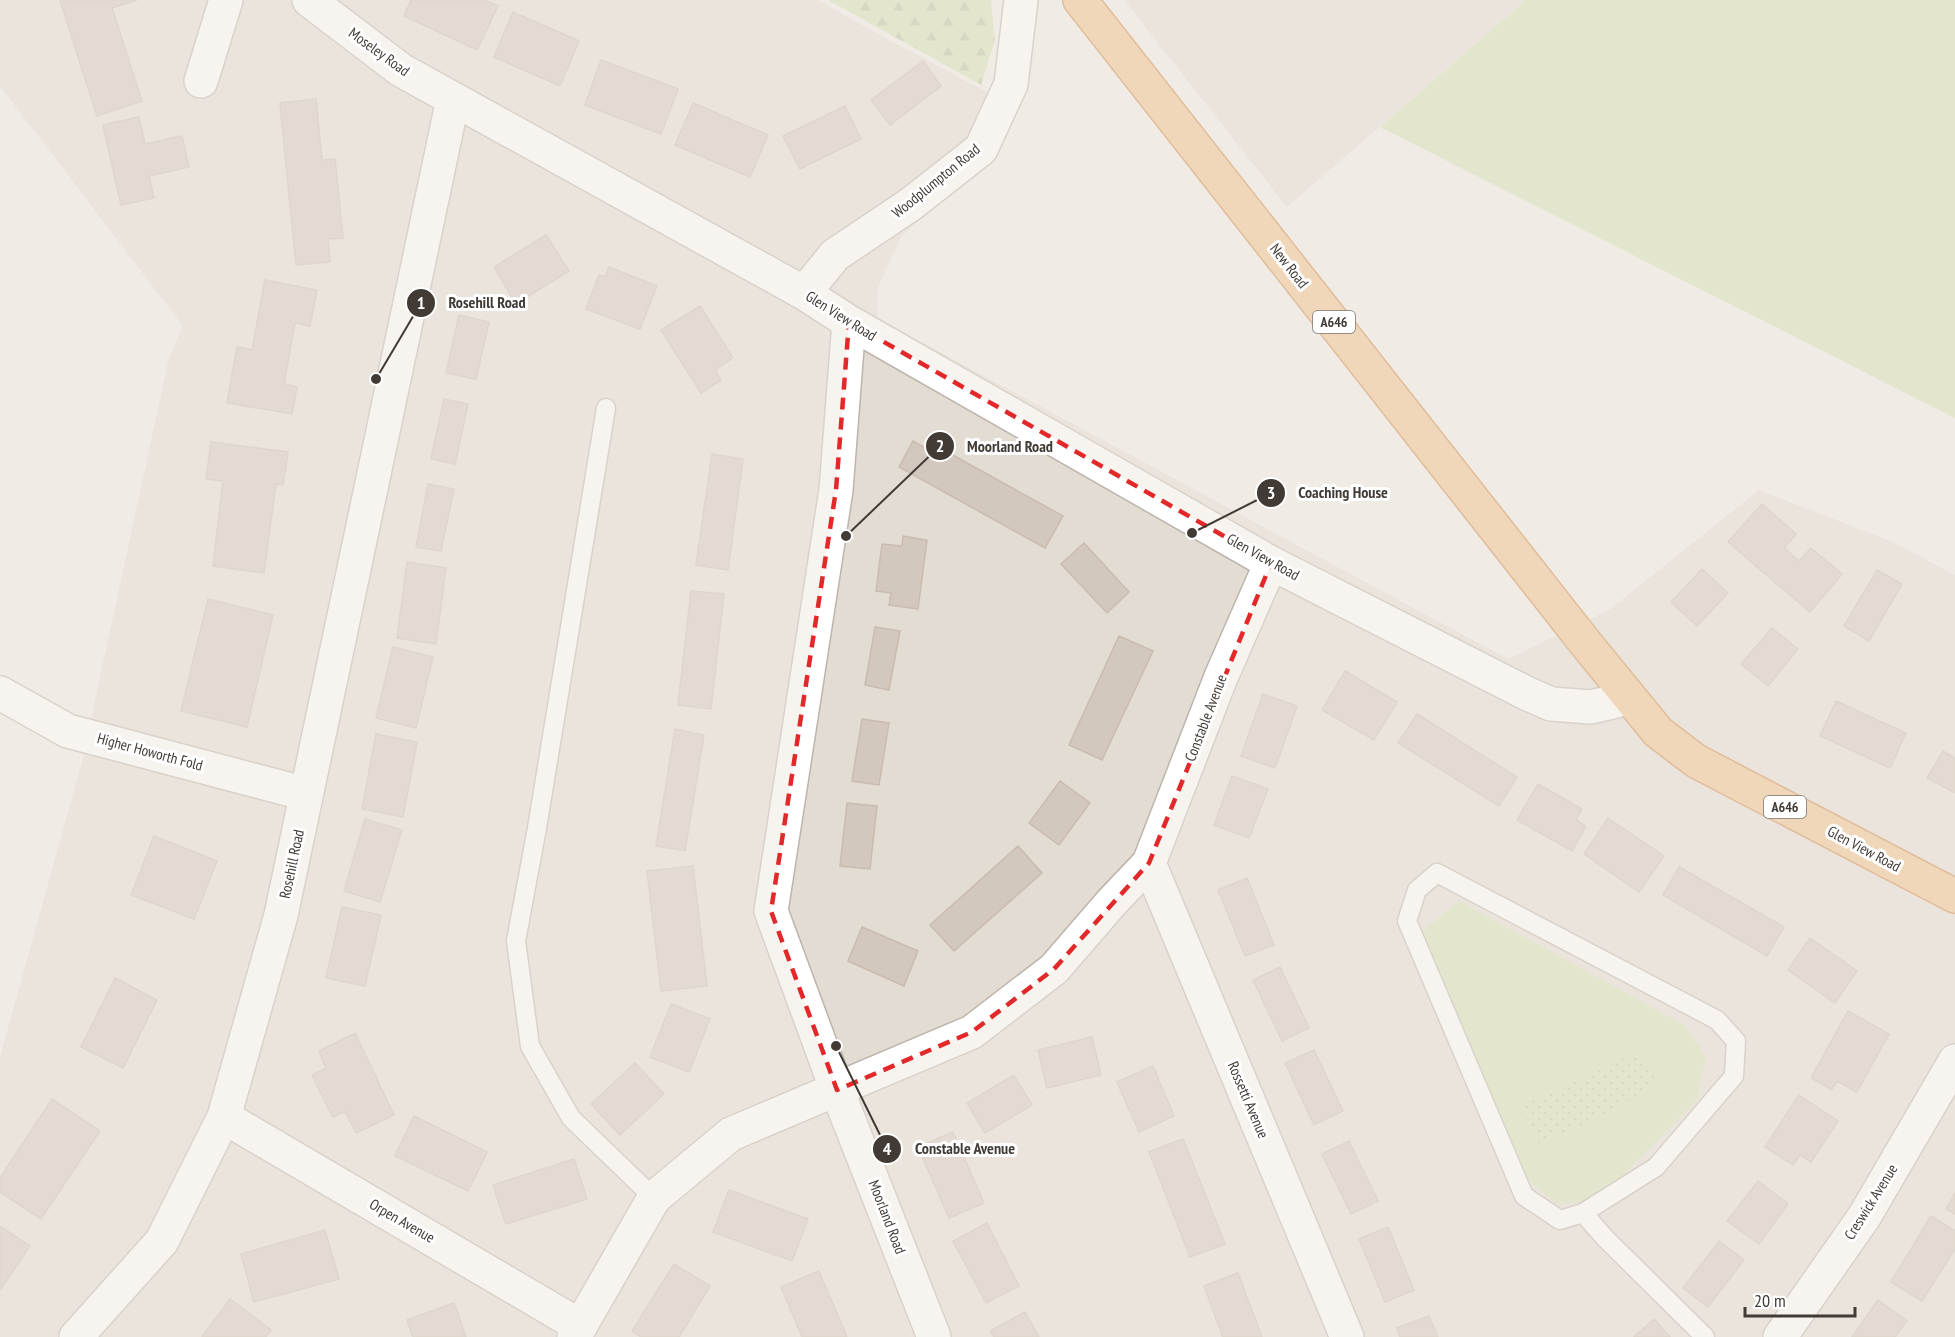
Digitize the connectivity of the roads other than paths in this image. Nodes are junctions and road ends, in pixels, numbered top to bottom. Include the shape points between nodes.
1 (226, 0) edge
2 (309, 0) edge
3 (1021, 0) edge
4 (1080, 0) edge
5 (201, 81) dead end
6 (453, 99) junction
7 (804, 293) junction
8 (849, 322) junction
9 (606, 408) dead end
10 (1271, 562) junction
11 (0, 693) edge
12 (1629, 698) junction
13 (306, 794) junction
14 (1149, 863) junction
15 (1955, 896) edge
16 (1955, 1061) edge
17 (837, 1090) junction
18 (224, 1117) junction
19 (654, 1198) junction
20 (1583, 1213) junction
21 (577, 1332) edge
22 (76, 1337) edge
23 (934, 1337) edge
24 (1347, 1337) edge
25 (1705, 1337) edge
26 (1780, 1337) edge

1 - 5 street
2 - 6 street, Moseley Road via 401,70
3 - 7 street, Woodplumpton Road via 1011,84 981,148 911,204 835,255
4 - 12 highway, New Road / A646
6 - 7 street, Glen View Road
6 - 13 street, Rosehill Road
7 - 8 street, Glen View Road
8 - 10 street, Glen View Road
8 - 17 street, Moorland Road via 836,490 771,911
9 - 19 lane via 516,941 530,1046 571,1118
10 - 12 street, Glen View Road via 1551,704 1591,707
10 - 14 street, Constable Avenue
11 - 13 street, Higher Howorth Fold via 68,731
12 - 15 highway, Glen View Road / A646 via 1659,732 1696,761
13 - 18 street, Rosehill Road via 281,915
14 - 17 street, Constable Avenue via 1054,969 972,1032
14 - 24 street, Rossetti Avenue
16 - 26 street, Creswick Avenue via 1864,1217
17 - 19 street, Constable Avenue via 731,1134
17 - 23 street, Moorland Road
18 - 21 street, Orpen Avenue
18 - 22 street, Rosehill Road via 162,1241
19 - 21 street, Constable Avenue
20 - 20 lane via 1656,1167 1734,1076 1736,1041 1717,1020 1437,873 1417,890 1407,921 1524,1196 1560,1220
20 - 25 lane

